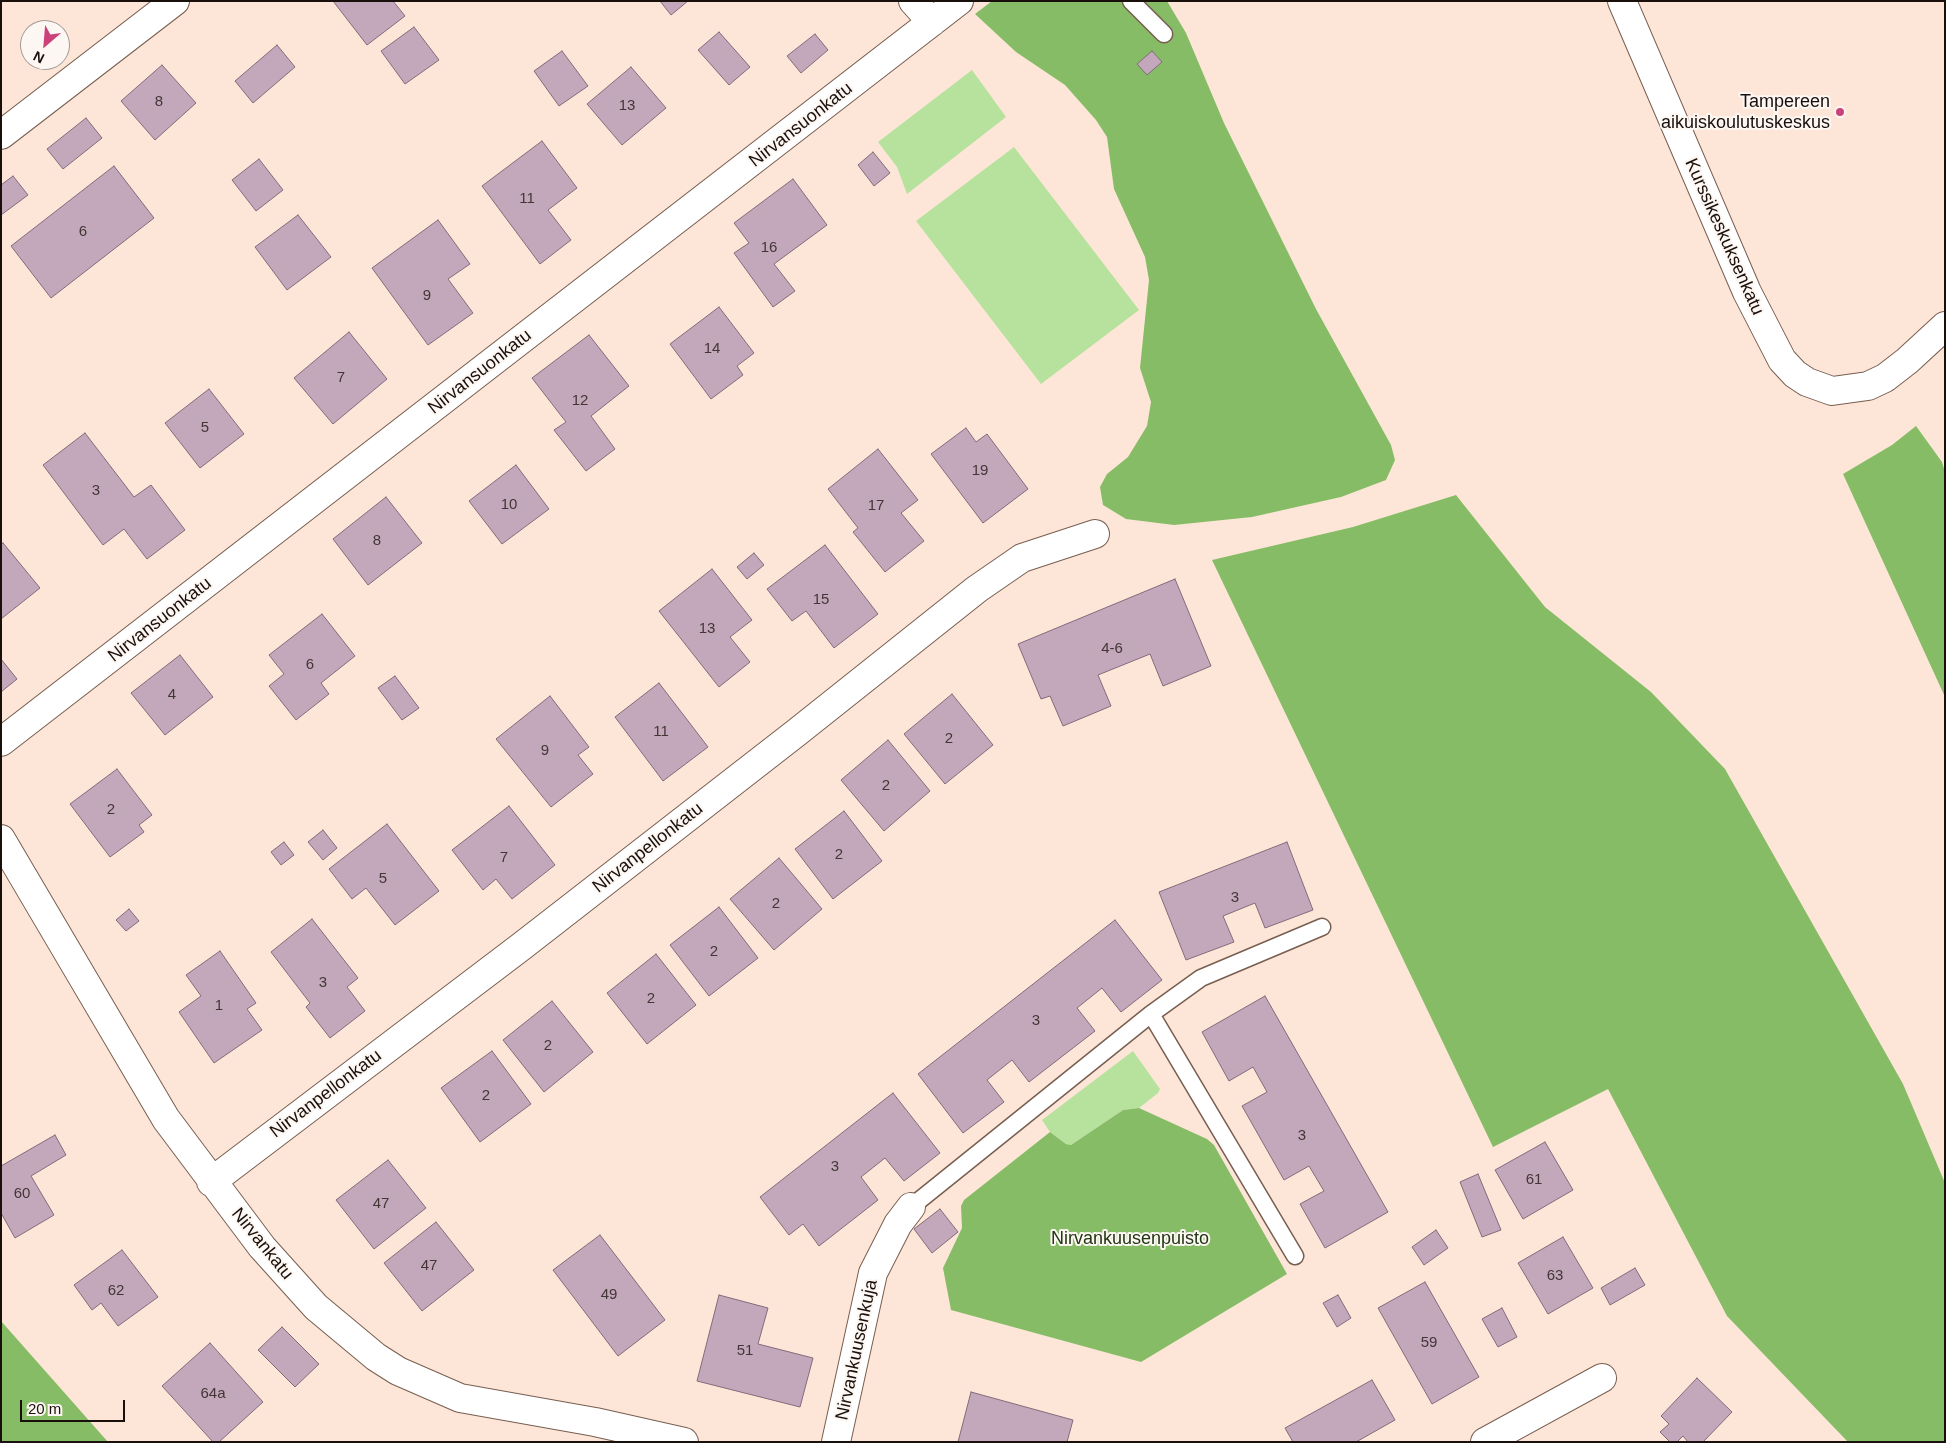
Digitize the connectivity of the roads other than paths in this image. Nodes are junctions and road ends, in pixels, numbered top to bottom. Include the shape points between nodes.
1 (913, 1) edge
2 (959, 1) edge
3 (1131, 1) edge
4 (1622, 1) edge
5 (173, 2) edge
6 (932, 22) junction
7 (1164, 34) dead end
8 (1, 135) edge
9 (1945, 326) edge
10 (1094, 534) dead end
11 (1, 742) edge
12 (1, 839) edge
13 (1322, 927) dead end
14 (1150, 1014) junction
15 (211, 1182) junction
16 (911, 1208) joint
17 (1295, 1256) dead end
18 (1602, 1378) dead end
19 (684, 1442) edge
20 (836, 1442) edge
21 (1485, 1442) edge

1 - 6 street
2 - 6 street, Nirvansuonkatu
3 - 7 lane
4 - 9 street, Kurssikeskuksenkatu via 1747,292 1782,360 1807,382 1832,391 1862,387 1885,378 1907,362
5 - 8 street
6 - 11 street, Nirvansuonkatu
10 - 15 street, Nirvanpellonkatu via 1022,558 977,589 522,946
12 - 15 street, Nirvankatu via 166,1119
13 - 14 lane via 1201,978
14 - 16 lane
14 - 17 lane
15 - 19 street, Nirvankatu via 306,1297 376,1357 398,1370 477,1403 595,1422
16 - 20 street, Nirvankuusenkuja via 893,1233 871,1278
18 - 21 street

